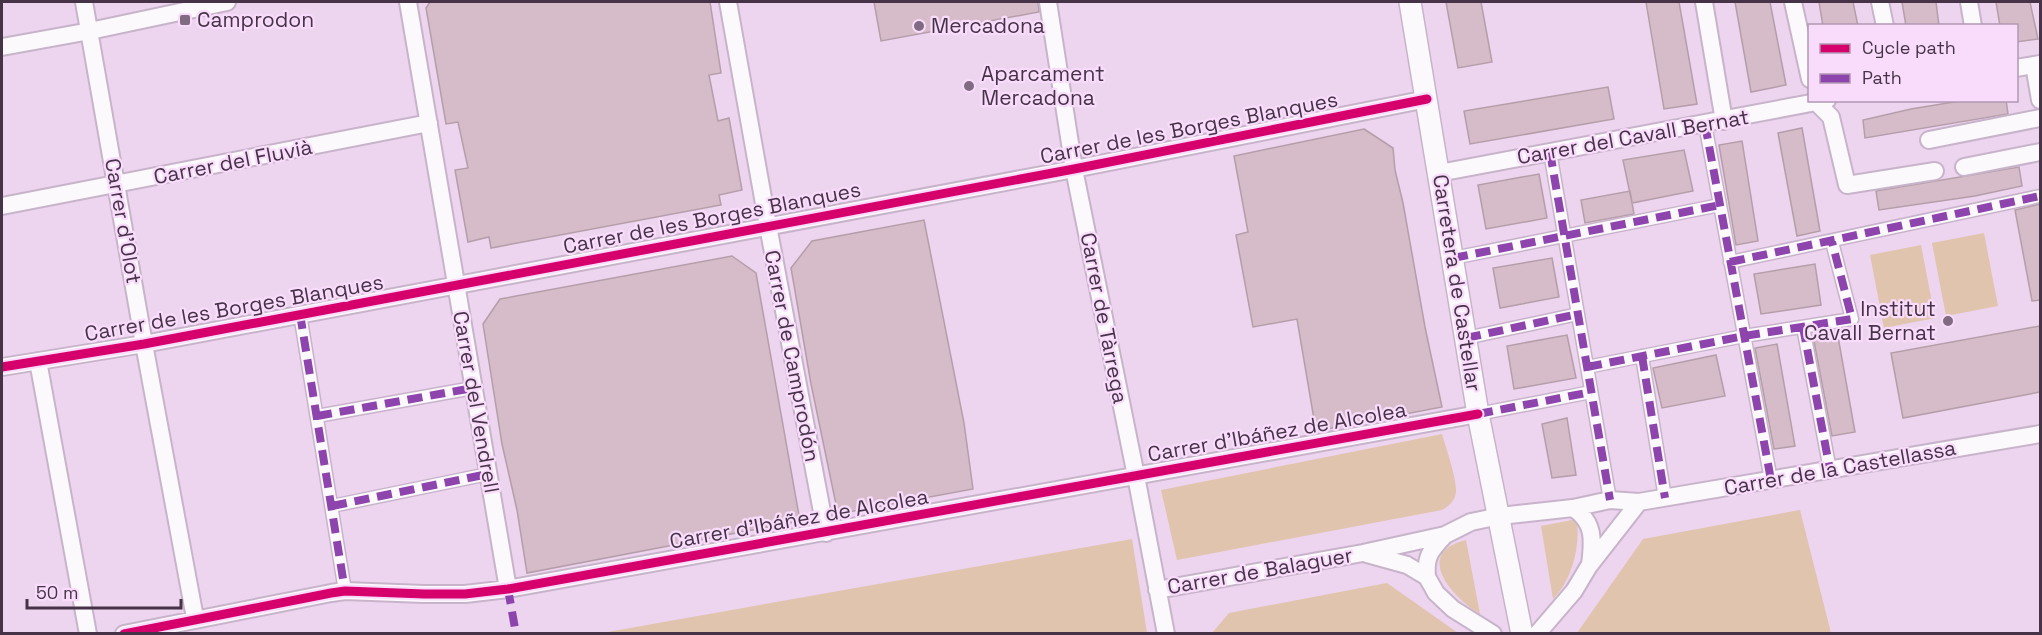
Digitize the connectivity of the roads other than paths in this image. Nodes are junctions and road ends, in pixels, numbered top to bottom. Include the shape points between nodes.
1 (84, 2) edge
2 (227, 2) edge
3 (408, 2) edge
4 (728, 2) edge
5 (1048, 2) edge
6 (1410, 2) edge
7 (1704, 2) edge
8 (1793, 2) edge
9 (1880, 2) edge
10 (1969, 2) edge
11 (1885, 24) edge
12 (1973, 24) edge
13 (90, 31) junction
14 (2, 47) edge
15 (2037, 64) edge
16 (2018, 68) edge
17 (1808, 74) edge
18 (1427, 99) junction
19 (2040, 100) edge
20 (1813, 102) edge
21 (1819, 102) edge
22 (2040, 118) edge
23 (1724, 121) junction
24 (429, 123) junction
25 (1705, 124) junction
26 (1929, 140) dead end
27 (1550, 152) junction
28 (2040, 152) edge
29 (1964, 167) dead end
30 (1074, 169) junction
31 (1935, 171) dead end
32 (1439, 173) junction
33 (116, 185) junction
34 (2040, 196) edge
35 (2, 206) edge
36 (1720, 206) junction
37 (768, 226) junction
38 (1564, 235) junction
39 (1832, 242) junction
40 (1453, 258) junction
41 (1730, 262) junction
42 (456, 285) junction
43 (300, 314) junction
44 (1578, 314) junction
45 (1803, 327) junction
46 (1744, 336) junction
47 (1466, 338) junction
48 (144, 344) junction
49 (1642, 356) junction
50 (38, 362) junction
51 (2, 367) edge
52 (1587, 367) junction
53 (473, 388) junction
54 (1592, 392) junction
55 (1478, 414) junction
56 (317, 416) junction
57 (2040, 434) edge
58 (1830, 470) junction
59 (488, 474) junction
60 (1137, 476) junction
61 (1771, 480) junction
62 (1665, 498) junction
63 (1610, 500) junction
64 (1639, 502) junction
65 (332, 506) junction
66 (1573, 508) junction
67 (1500, 516) junction
68 (826, 533) junction
69 (1445, 535) junction
70 (1363, 553) junction
71 (1590, 566) junction
72 (1427, 577) junction
73 (508, 590) junction
74 (1157, 590) junction
75 (345, 591) junction
76 (195, 618) junction
77 (88, 633) edge
78 (124, 633) edge
79 (1166, 633) edge
80 (1493, 633) edge
81 (1522, 633) edge
82 (1537, 633) edge

1 - 13 street, Carrer d'Olot
2 - 13 street
3 - 24 street, Carrer del Vendrell
4 - 37 street, Carrer de Camprodón
5 - 30 street, Carrer de Tàrrega
6 - 18 street, Carretera de Castellar
7 - 23 street
8 - 17 street
9 - 11 street
10 - 12 street
13 - 14 street
13 - 33 street, Carrer d'Olot
15 - 16 street
15 - 19 street
18 - 30 street, Carrer de les Borges Blanques
18 - 32 street, Carretera de Castellar
20 - 23 street, Carrer del Cavall Bernat
21 - 31 street via 1831,117 1847,185
22 - 26 street
23 - 25 street, Carrer del Cavall Bernat
24 - 33 street, Carrer del Fluvià
24 - 42 street, Carrer del Vendrell
25 - 27 street, Carrer del Cavall Bernat
25 - 36 street
27 - 32 street, Carrer del Cavall Bernat
27 - 38 street
28 - 29 street
30 - 37 street, Carrer de les Borges Blanques
30 - 60 street, Carrer de Tàrrega
32 - 40 street, Carretera de Castellar
33 - 35 street, Carrer del Fluvià
33 - 48 street, Carrer d'Olot
34 - 39 street
36 - 38 street
36 - 41 street
37 - 42 street, Carrer de les Borges Blanques
37 - 68 street, Carrer de Camprodón
38 - 40 street
38 - 44 street
39 - 41 street
39 - 45 street via 1852,319
40 - 47 street, Carretera de Castellar
41 - 46 street
42 - 43 street, Carrer de les Borges Blanques
42 - 53 street, Carrer del Vendrell
43 - 48 street, Carrer de les Borges Blanques
43 - 56 street
44 - 47 street
44 - 52 street
45 - 46 street
45 - 58 street
46 - 49 street
46 - 61 street
47 - 55 street, Carretera de Castellar
48 - 50 street, Carrer de les Borges Blanques
48 - 76 street, Carrer d'Olot
49 - 52 street
49 - 62 street
50 - 51 street, Carrer de les Borges Blanques
50 - 77 street
52 - 54 street
53 - 56 street
53 - 59 street, Carrer del Vendrell
54 - 55 street
54 - 63 street
55 - 60 street, Carrer d'Ibáñez de Alcolea
55 - 67 street, Carretera de Castellar
56 - 65 street
57 - 58 street, Carrer de la Castellassa
58 - 61 street, Carrer de la Castellassa
59 - 65 street
59 - 73 street, Carrer del Vendrell
60 - 68 street, Carrer d'Ibáñez de Alcolea
60 - 74 street, Carrer de Tàrrega
61 - 62 street, Carrer de la Castellassa
62 - 64 street, Carrer de la Castellassa
63 - 64 street, Carrer de la Castellassa
63 - 66 street, Carrer de la Castellassa
64 - 71 street
65 - 75 street
66 - 67 street, Carrer de la Castellassa
66 - 71 street via 1587,519 1592,540
67 - 69 street, Carrer de Balaguer via 1471,522
67 - 81 street, Carretera de Castellar
68 - 73 street, Carrer d'Ibáñez de Alcolea
69 - 70 street, Carrer de Balaguer
69 - 72 street, Carrer de Balaguer via 1427,557
70 - 72 street, Carrer de Balaguer via 1407,564
70 - 74 street, Carrer de Balaguer
71 - 82 street
72 - 80 street, Carrer de Balaguer via 1453,609
73 - 75 street, Carrer d'Ibáñez de Alcolea via 465,594
74 - 79 street, Carrer de Tàrrega
75 - 76 street, Carrer d'Ibáñez de Alcolea
76 - 78 street, Carrer d'Ibáñez de Alcolea

